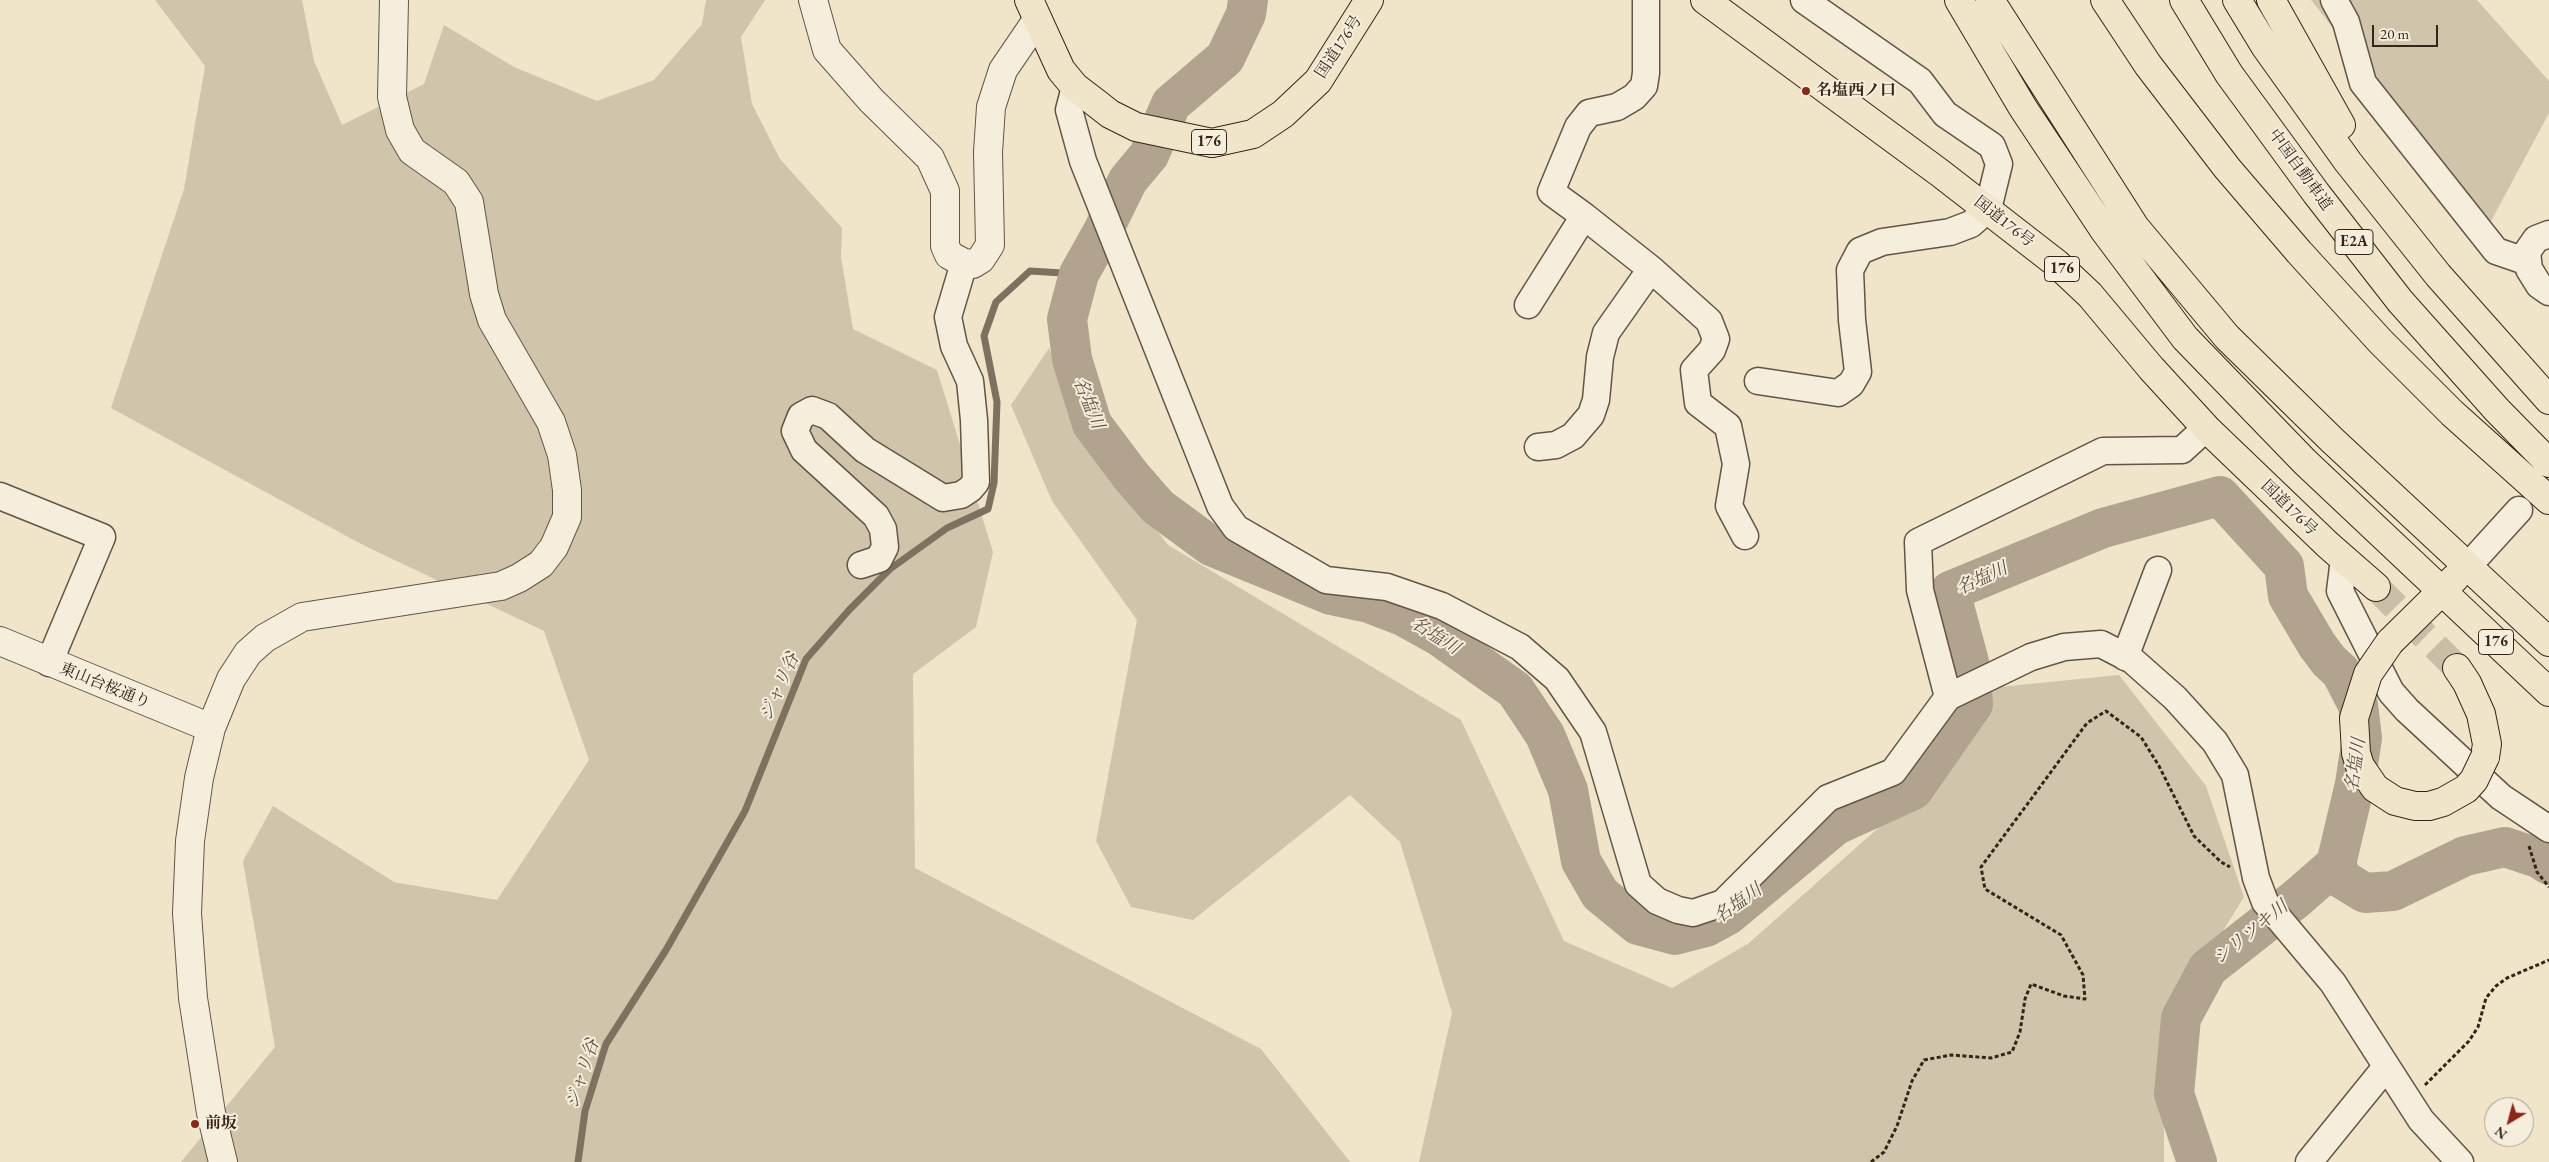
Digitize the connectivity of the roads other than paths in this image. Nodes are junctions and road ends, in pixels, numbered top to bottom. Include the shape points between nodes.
1 (394, 0) edge
2 (813, 0) edge
3 (1369, 0) edge
4 (1646, 0) edge
5 (1705, 0) edge
6 (1804, 0) edge
7 (1959, 0) edge
8 (1990, 0) edge
9 (2105, 0) edge
10 (2184, 0) edge
11 (2237, 0) edge
12 (2271, 0) edge
13 (2334, 0) edge
14 (1033, 10) edge
15 (1075, 87) junction
16 (1988, 209) junction
17 (1584, 216) junction
18 (2549, 234) edge
19 (2528, 262) junction
20 (964, 263) junction
21 (1651, 269) junction
22 (2438, 275) junction
23 (2549, 292) edge
24 (1528, 304) dead end
25 (1758, 382) dead end
26 (2549, 400) edge
27 (2206, 428) junction
28 (1538, 447) dead end
29 (2549, 463) edge
30 (0, 496) edge
31 (2549, 500) edge
32 (2519, 510) dead end
33 (1745, 536) dead end
34 (2344, 559) junction
35 (861, 565) dead end
36 (2469, 565) junction
37 (2158, 570) dead end
38 (2376, 587) tunnel mouth
39 (2442, 591) junction
40 (0, 641) edge
41 (2549, 642) edge
42 (2125, 657) junction
43 (48, 663) junction
44 (2457, 668) tunnel mouth
45 (2549, 692) edge
46 (1948, 696) junction
47 (211, 728) junction
48 (2549, 829) edge
49 (2386, 1067) junction
50 (223, 1162) edge
51 (2309, 1162) edge
52 (2460, 1162) edge

1 - 47 street via 392,97 400,130 412,151 456,182 469,202 484,294 492,320 552,422 562,455 568,517 554,547 541,564 500,586 302,618 264,638 248,653 231,679
2 - 20 street via 827,50 871,100 930,158 945,191 944,246 949,255
3 - 15 highway, 国道176号 / 176 via 1318,81 1283,114 1253,134 1212,142 1144,129 1110,114
4 - 17 street via 1644,86 1634,97 1617,107 1589,113 1578,127 1550,192
5 - 16 highway, 国道176号 / 176
6 - 16 street via 1920,81 1945,114 1992,146 1999,164
7 - 39 highway, 176 via 2023,108 2104,230 2185,338 2305,462
8 - 36 highway, 176 via 2135,228 2227,337 2332,440
9 - 31 highway via 2148,65 2227,168 2299,252 2380,341 2452,413
10 - 29 highway, 中国自動車道 / E2A via 2235,82 2400,300 2497,410
11 - 22 highway, E2A via 2348,162
12 - 22 highway via 2360,156
13 - 19 street via 2346,22 2363,83 2496,251
14 - 15 highway, 国道176号 / 176 via 1061,70
14 - 20 street via 1003,70 991,107 988,152 990,245 981,259 973,264
15 - 46 street via 1069,110 1083,161 1220,506 1236,528 1326,580 1387,587 1442,606 1520,648 1557,679 1593,732 1638,884 1657,901 1693,913 1723,903 1828,798 1893,772
16 - 25 street via 1971,224 1950,232 1882,242 1860,251 1850,270 1858,372 1851,384 1838,393
16 - 27 highway, 国道176号 / 176 via 2056,263 2090,295
17 - 21 street
17 - 24 street
18 - 19 street via 2536,239 2527,252
19 - 23 street via 2539,285
20 - 35 street via 948,317 954,346 970,381 976,482 970,489 961,495 943,498 865,450 828,416 812,410 801,416 796,431 804,450 876,516 883,529 885,547 879,559
21 - 28 street via 1606,333 1591,415 1573,436 1556,445
21 - 33 street via 1709,320 1716,339 1712,350 1694,370 1698,403 1728,426 1736,464 1729,506
22 - 26 highway, E2A
27 - 34 highway, 国道176号 / 176
27 - 46 street via 2182,450 2102,451 1918,542 1920,590
30 - 43 street via 102,537
32 - 36 street
34 - 38 highway, 国道176号 / 176
34 - 48 street via 2340,591 2391,692 2501,797
36 - 39 highway
36 - 41 highway, 176
37 - 42 street
39 - 44 highway, bridge via 2390,642 2368,674 2354,718 2360,766 2375,788 2396,801 2415,806 2443,802 2466,789 2485,758 2487,744 2481,714
39 - 45 highway, 176
40 - 43 street, 東山台桜通り
42 - 46 street via 2101,644 2064,647 2031,657
42 - 49 street via 2175,698 2215,742 2235,774 2256,878 2265,902 2333,983
43 - 47 street, 東山台桜通り
47 - 50 street via 199,778 190,841 187,913 193,998 210,1113
49 - 51 street
49 - 52 street via 2422,1120

